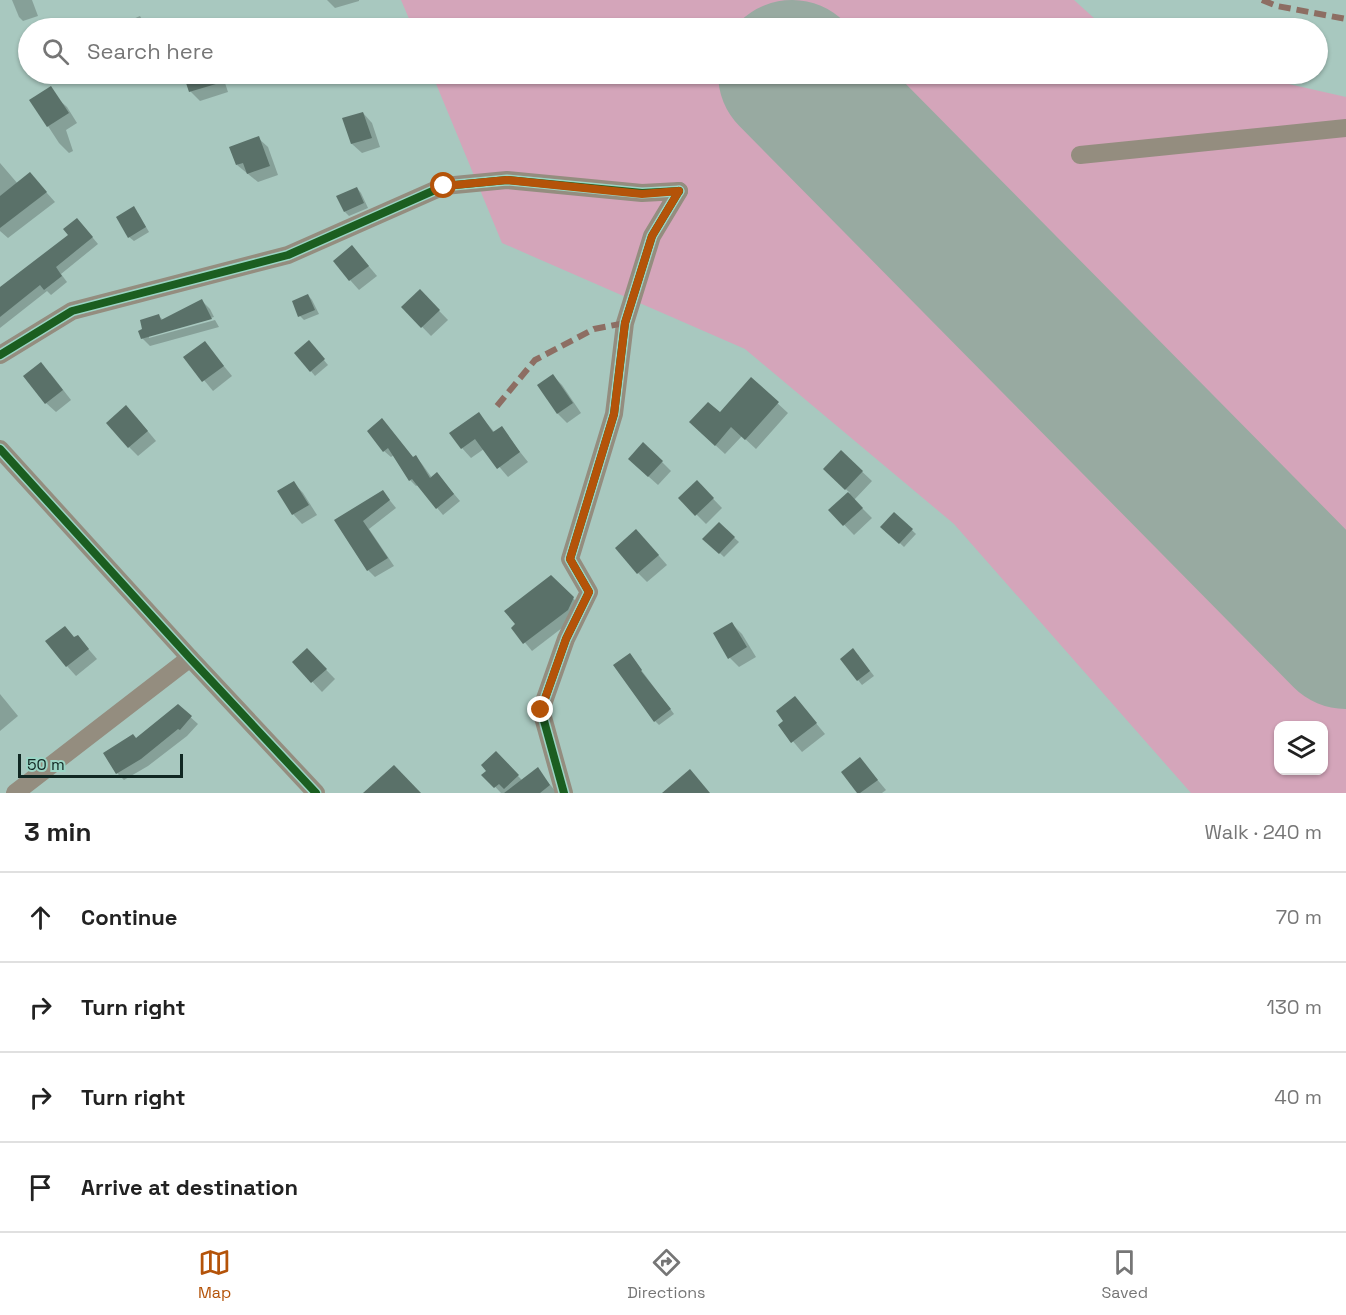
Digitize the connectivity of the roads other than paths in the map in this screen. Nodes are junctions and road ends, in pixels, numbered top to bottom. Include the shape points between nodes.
1 (1346, 128) edge
2 (1080, 155) dead end
3 (0, 356) edge
4 (0, 449) edge
5 (190, 658) junction
6 (15, 793) edge
7 (316, 793) edge
8 (564, 793) edge

1 - 2 street
3 - 8 street via 72,311 288,255 444,186 507,180 642,194 679,191 652,236 625,323 614,414 570,559 589,592 566,639 541,710
4 - 5 street
5 - 6 street
5 - 7 street

